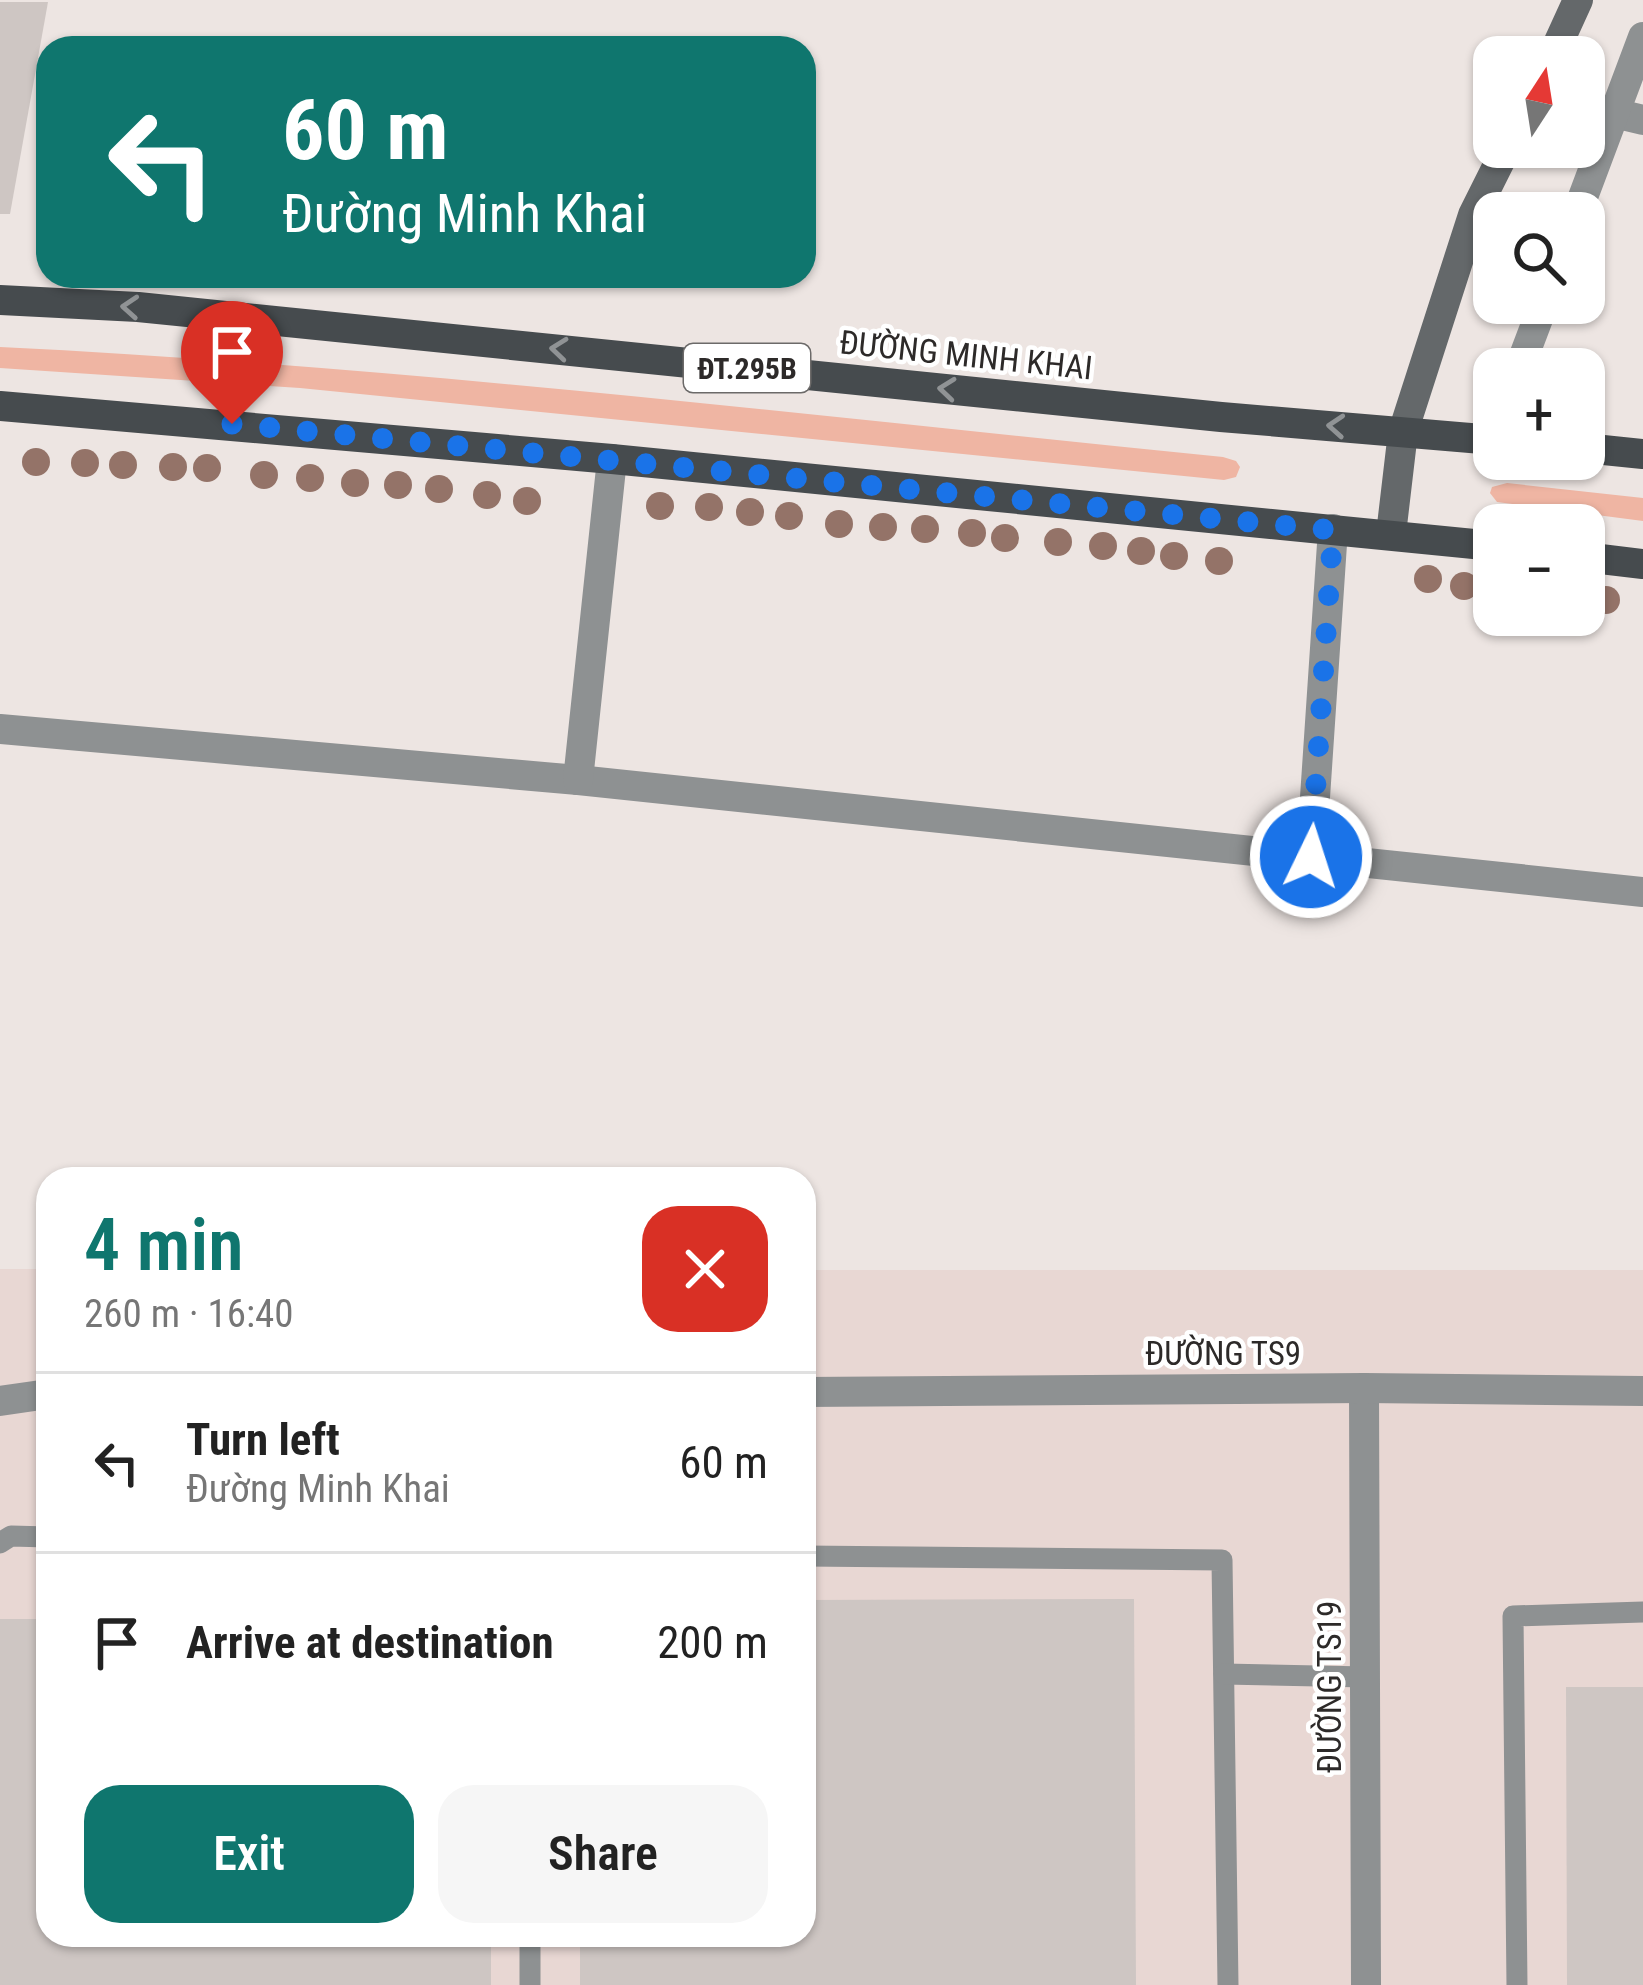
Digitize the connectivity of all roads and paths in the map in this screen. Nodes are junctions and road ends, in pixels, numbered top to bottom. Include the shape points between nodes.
1 (1578, 0) edge
2 (1562, 36) edge
3 (1643, 37) edge
4 (1613, 114) edge
5 (1496, 168) edge
6 (1585, 192) edge
7 (0, 300) edge
8 (0, 406) edge
9 (1403, 432) junction
10 (1473, 437) edge
11 (1605, 450) edge
12 (1643, 454) edge
13 (611, 459) junction
14 (1333, 530) junction
15 (1391, 534) junction
16 (1473, 544) edge
17 (1605, 559) edge
18 (1643, 564) edge
19 (0, 729) edge
20 (578, 780) junction
21 (1311, 857) junction
22 (1643, 892) edge
23 (1364, 1388) junction
24 (1643, 1391) edge
25 (816, 1392) edge
26 (36, 1396) edge
27 (0, 1401) edge
28 (36, 1537) edge
29 (0, 1543) edge
30 (816, 1556) edge
31 (1643, 1612) edge
32 (1224, 1674) junction
33 (1366, 1677) junction
34 (530, 1947) edge
35 (530, 1985) edge
36 (1228, 1985) edge
37 (1366, 1985) edge
38 (1517, 1985) edge

1 - 2 main road
3 - 4 street
4 - 6 street
5 - 9 main road via 1473,215
9 -> 7 main road, ĐƯỜNG MINH KHAI / ĐT.295B
8 - 13 main road
9 - 10 main road, ĐƯỜNG MINH KHAI / ĐT.295B
9 - 15 main road
11 - 12 main road
13 - 14 main road
13 - 20 street
14 - 15 main road
14 - 21 street
15 - 16 main road
17 - 18 main road
19 - 20 street
20 - 21 street
21 - 22 street
23 - 24 street, ĐƯỜNG TS9
23 - 25 street, ĐƯỜNG TS9
23 - 33 street, ĐƯỜNG TS19
26 - 27 street
28 - 29 lane
30 - 32 lane via 1222,1560
31 - 38 lane via 1513,1616
32 - 33 lane
32 - 36 lane
33 - 37 street, ĐƯỜNG TS19
34 - 35 lane

